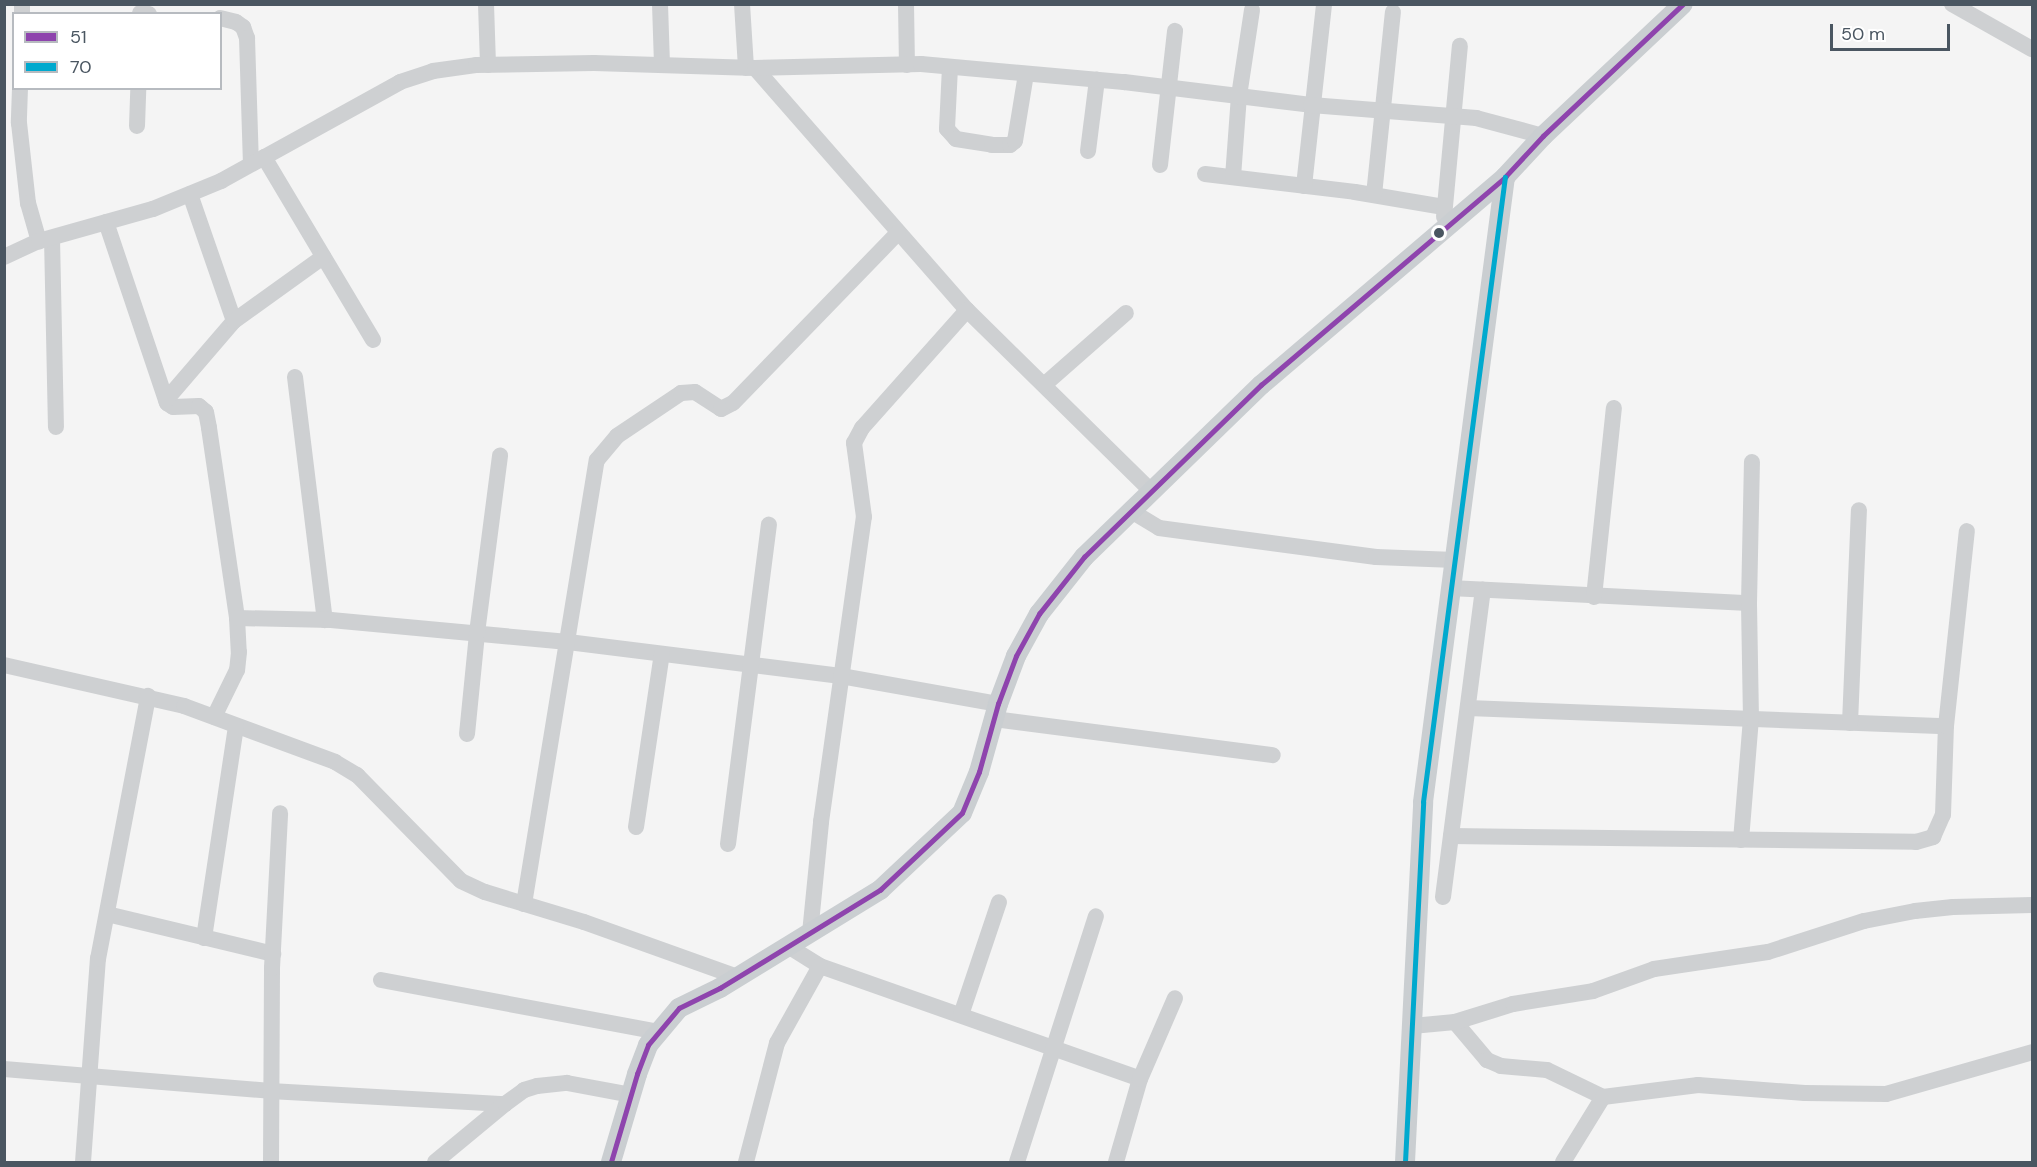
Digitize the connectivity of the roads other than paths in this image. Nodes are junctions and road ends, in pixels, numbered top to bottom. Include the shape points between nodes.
1 (486, 4) edge
2 (660, 4) edge
3 (742, 4) edge
4 (906, 4) edge
5 (1324, 4) edge
6 (1683, 4) edge
7 (1952, 4) edge
8 (1252, 10) dead end
9 (1393, 12) dead end
10 (222, 18) edge
11 (1175, 31) dead end
12 (1460, 46) dead end
13 (2032, 49) edge
14 (488, 65) junction
15 (662, 65) junction
16 (907, 65) junction
17 (950, 67) junction
18 (750, 68) junction
19 (1026, 74) junction
20 (1097, 80) junction
21 (1167, 88) junction
22 (20, 90) edge
23 (138, 90) edge
24 (1239, 96) junction
25 (1311, 105) junction
26 (1382, 110) junction
27 (1454, 116) junction
28 (12, 123) edge
29 (137, 126) dead end
30 (1543, 136) junction
31 (1088, 151) dead end
32 (257, 160) junction
33 (1160, 165) dead end
34 (1205, 174) dead end
35 (1233, 177) junction
36 (1505, 177) junction
37 (1304, 186) junction
38 (190, 194) junction
39 (1374, 195) junction
40 (1444, 207) junction
41 (106, 222) junction
42 (1443, 230) junction
43 (898, 233) junction
44 (45, 239) junction
45 (4, 257) edge
46 (323, 257) junction
47 (967, 310) junction
48 (1126, 313) dead end
49 (234, 321) junction
50 (373, 340) dead end
51 (296, 377) dead end
52 (1044, 386) junction
53 (166, 400) junction
54 (1614, 408) dead end
55 (56, 427) dead end
56 (500, 455) dead end
57 (1752, 462) dead end
58 (1151, 491) junction
59 (1859, 510) dead end
60 (1131, 511) junction
61 (769, 525) dead end
62 (1966, 531) dead end
63 (1455, 560) junction
64 (1450, 588) junction
65 (1483, 590) junction
66 (1594, 597) junction
67 (1749, 603) junction
68 (237, 618) junction
69 (325, 620) junction
70 (477, 633) junction
71 (568, 642) junction
72 (662, 654) junction
73 (751, 665) junction
74 (4, 666) edge
75 (841, 676) junction
76 (148, 696) junction
77 (1468, 708) junction
78 (996, 712) junction
79 (214, 717) junction
80 (1751, 719) junction
81 (1850, 723) junction
82 (236, 726) junction
83 (1946, 726) junction
84 (467, 734) dead end
85 (1273, 755) dead end
86 (280, 813) dead end
87 (636, 827) dead end
88 (1451, 836) junction
89 (1741, 840) junction
90 (728, 844) dead end
91 (1443, 897) dead end
92 (999, 902) dead end
93 (524, 904) junction
94 (2032, 905) edge
95 (107, 914) junction
96 (1096, 916) dead end
97 (810, 933) junction
98 (204, 938) junction
99 (788, 946) junction
100 (273, 954) junction
101 (820, 966) junction
102 (738, 977) junction
103 (381, 980) dead end
104 (1175, 998) dead end
105 (961, 1015) junction
106 (1455, 1022) junction
107 (1412, 1026) junction
108 (658, 1032) junction
109 (1055, 1048) junction
110 (2032, 1052) edge
111 (4, 1069) edge
112 (90, 1075) junction
113 (1140, 1079) junction
114 (270, 1091) junction
115 (630, 1095) junction
116 (1604, 1097) junction
117 (505, 1104) junction
118 (83, 1162) edge
119 (271, 1162) edge
120 (435, 1162) edge
121 (611, 1162) edge
122 (746, 1162) edge
123 (1017, 1162) edge
124 (1116, 1162) edge
125 (1405, 1162) edge
126 (1563, 1162) edge

1 - 14 street
2 - 15 street
3 - 18 street
4 - 16 street
5 - 25 street
6 - 30 main road
7 - 13 street
8 - 24 street
9 - 26 street
10 - 32 street via 237,22 247,38
11 - 21 street
12 - 27 street
14 - 15 street
14 - 32 street via 433,71 400,82
15 - 18 street
16 - 17 street
16 - 18 street
17 - 19 street
17 - 19 street via 947,129 956,139 992,146 1015,141
18 - 43 street
19 - 20 street
20 - 21 street
20 - 31 street
21 - 24 street
21 - 33 street
22 - 28 street
23 - 29 street
24 - 25 street
24 - 35 street
25 - 26 street
25 - 37 street
26 - 27 street
26 - 39 street
27 - 30 street
27 - 40 street
28 - 44 street via 28,203
30 - 36 main road
32 - 38 street
32 - 46 street
34 - 35 street
35 - 37 street
36 - 42 main road
36 - 63 main road
37 - 39 street
38 - 41 street
38 - 49 street
39 - 40 street
40 - 42 street
41 - 44 street
41 - 53 street
42 - 58 main road via 1261,385
43 - 47 street
43 - 71 street via 733,404 721,409 695,392 681,393 617,436 605,449 593,475
44 - 45 street
44 - 55 street
46 - 49 street
46 - 50 street
47 - 52 street
47 - 75 street via 862,428 854,443 864,517
48 - 52 street
49 - 53 street
51 - 69 street
52 - 58 street
53 - 68 street via 173,407 195,405 206,412
54 - 66 street
56 - 70 street
57 - 67 street
58 - 60 main road
59 - 81 street
60 - 63 street via 1159,528 1376,557
60 - 78 main road via 1084,557 1039,615 1016,656
61 - 73 street
62 - 83 street
63 - 64 main road
64 - 65 street
64 - 107 main road via 1423,802
65 - 66 street
65 - 77 street
66 - 67 street
67 - 80 street
68 - 69 street
68 - 79 street via 237,670
69 - 70 street
70 - 71 street
70 - 84 street
71 - 72 street
71 - 93 street
72 - 73 street
72 - 87 street
73 - 75 street
73 - 90 street
74 - 76 street
75 - 78 street
75 - 97 street
76 - 79 street
76 - 95 street
77 - 80 street
77 - 88 street
78 - 85 street
78 - 97 main road via 979,772 962,813 880,890
79 - 82 street
80 - 81 street
80 - 89 street
81 - 83 street
82 - 93 street via 335,762 357,775 461,881
82 - 98 street
83 - 89 street via 1943,815 1933,837 1916,842
86 - 100 street
88 - 89 street
88 - 91 street
92 - 105 street
93 - 102 street
94 - 106 street via 1953,907 1864,921 1768,952 1654,969 1593,991 1513,1004
95 - 98 street
95 - 112 street via 98,959
96 - 109 street
97 - 99 main road
98 - 100 street
99 - 101 street
99 - 102 main road
100 - 114 street
101 - 105 street
101 - 122 street via 777,1043
102 - 108 main road via 679,1008
103 - 108 street
104 - 113 street
105 - 109 street
106 - 107 street
106 - 116 street via 1487,1060 1501,1066 1546,1070
107 - 125 main road
108 - 115 main road via 648,1045
109 - 113 street
109 - 123 street
110 - 116 street via 1886,1094 1698,1085
111 - 112 street
112 - 114 street
112 - 118 street
113 - 124 street
114 - 117 street
114 - 119 street
115 - 117 street via 550,1083 524,1090
115 - 121 main road
116 - 126 street
117 - 120 street

